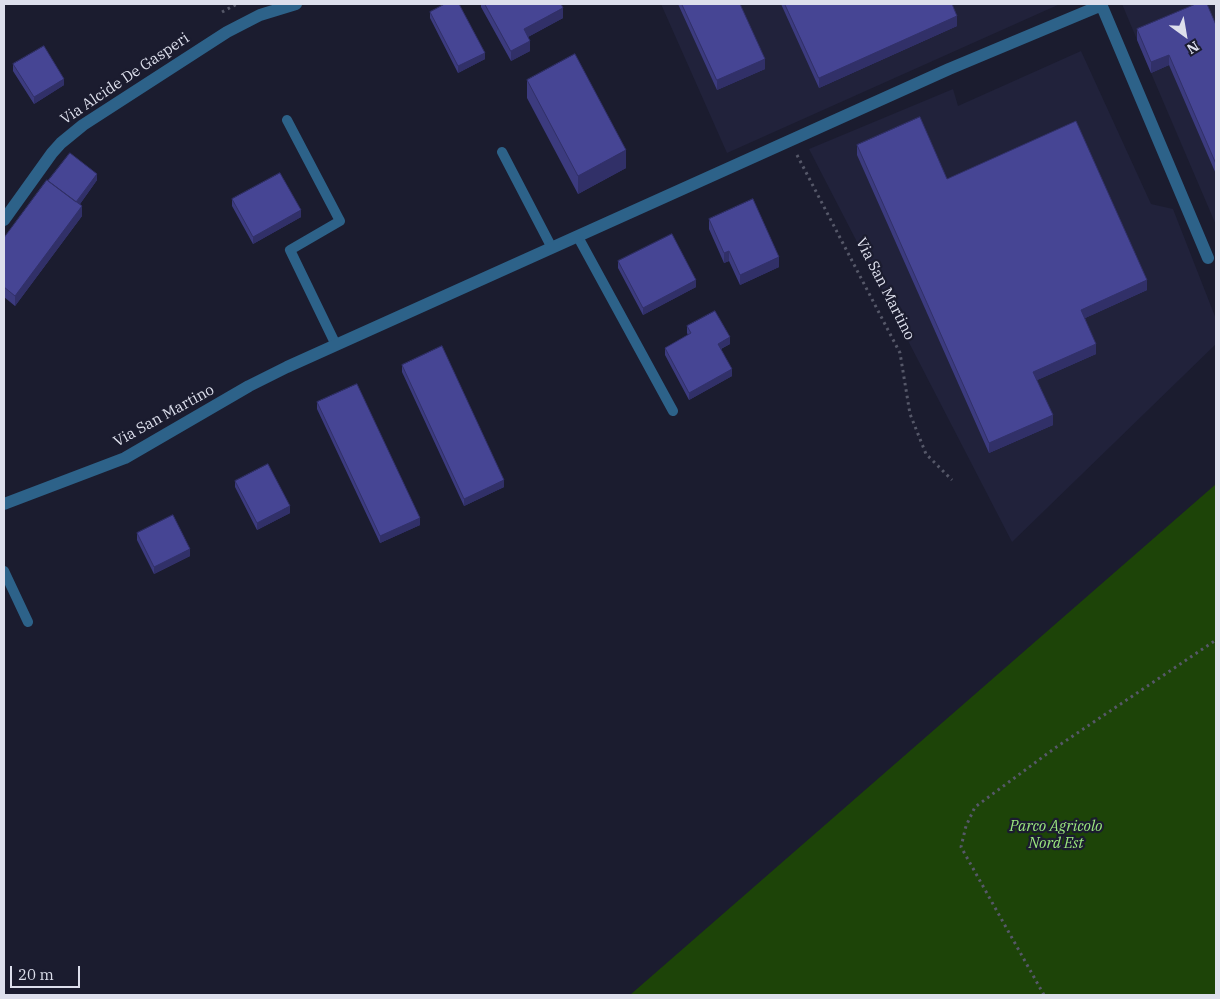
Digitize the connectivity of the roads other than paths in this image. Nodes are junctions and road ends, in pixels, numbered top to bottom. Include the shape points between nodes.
1 (296, 4) edge
2 (1102, 4) edge
3 (287, 120) dead end
4 (502, 152) dead end
5 (4, 220) edge
6 (578, 237) junction
7 (552, 248) junction
8 (1208, 258) dead end
9 (336, 345) junction
10 (673, 411) dead end
11 (4, 504) edge
12 (4, 570) edge
13 (28, 622) dead end

1 - 5 street, Via Alcide De Gasperi via 260,15 227,32 83,125 52,153
2 - 6 street, Via San Martino
2 - 8 street, Via San Martino
3 - 9 lane via 340,221 290,250
4 - 7 lane
6 - 7 street, Via San Martino
6 - 10 lane
7 - 9 street, Via San Martino
9 - 11 street, Via San Martino via 249,386 126,458
12 - 13 lane

